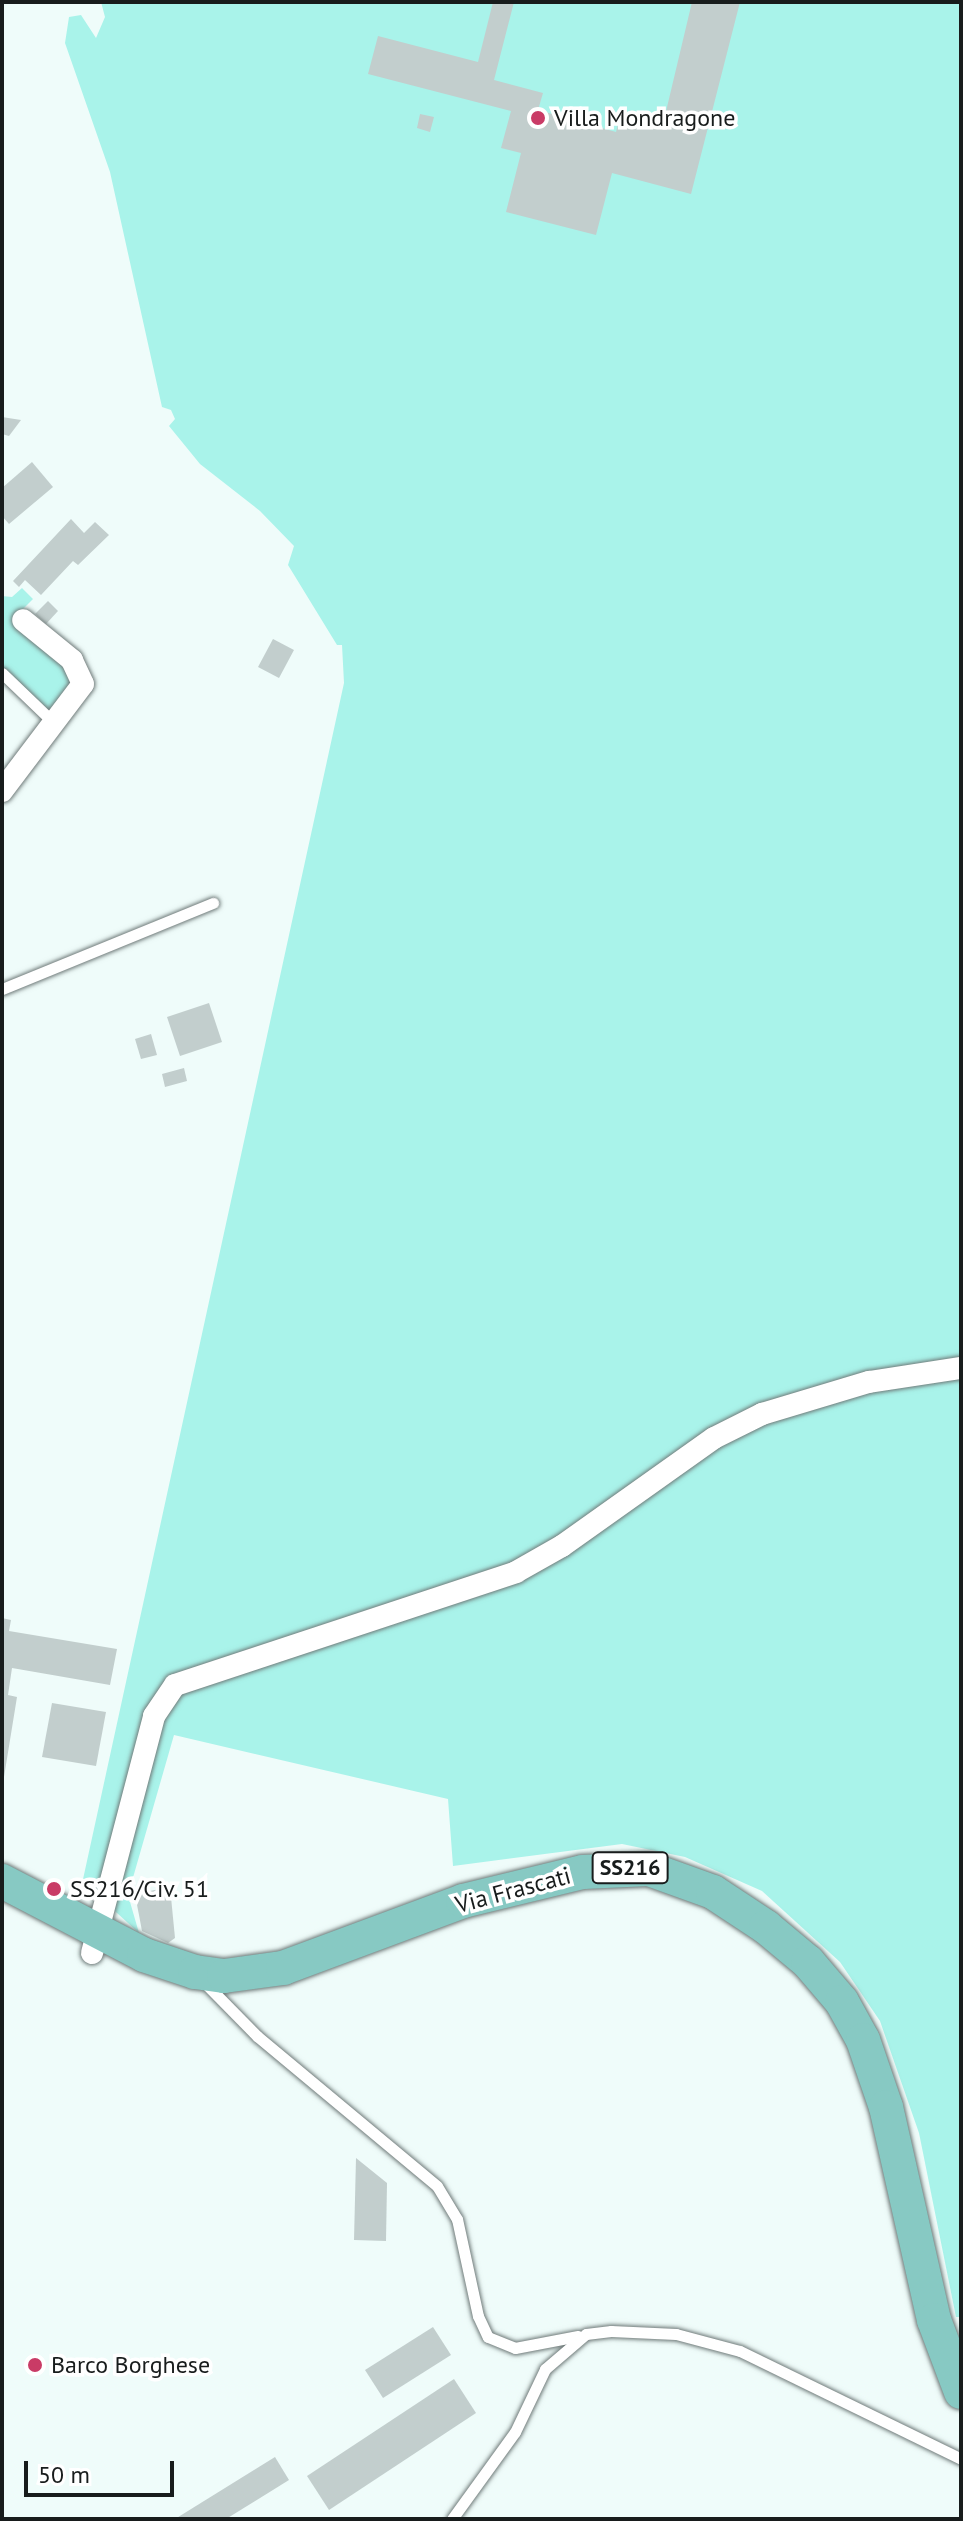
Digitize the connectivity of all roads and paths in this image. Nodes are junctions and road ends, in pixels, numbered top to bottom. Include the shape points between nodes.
1 (23, 620) dead end
2 (2, 673) edge
3 (55, 724) junction
4 (2, 791) edge
5 (213, 903) dead end
6 (2, 989) edge
7 (961, 1368) edge
8 (2, 1881) edge
9 (95, 1942) junction
10 (195, 1972) junction
11 (586, 2334) junction
12 (961, 2392) edge
13 (961, 2459) edge
14 (452, 2519) edge

1 - 3 street via 72,660 83,678
2 - 3 lane
3 - 4 street
5 - 6 lane
7 - 9 street via 869,1382 762,1414 714,1438 562,1546 516,1572 175,1685 154,1716
8 - 9 main road, Via Frascati / SS216
9 - 10 main road, Via Frascati / SS216
10 - 11 lane via 257,2036 437,2186 457,2219 478,2316 488,2337 515,2348
10 - 12 main road, Via Frascati / SS216 via 224,1976 273,1971 487,1894 602,1869 658,1871 723,1898 817,1971 863,2040 886,2107 934,2320
11 - 13 lane via 650,2331 716,2343 789,2371
11 - 14 lane via 545,2369 515,2432

